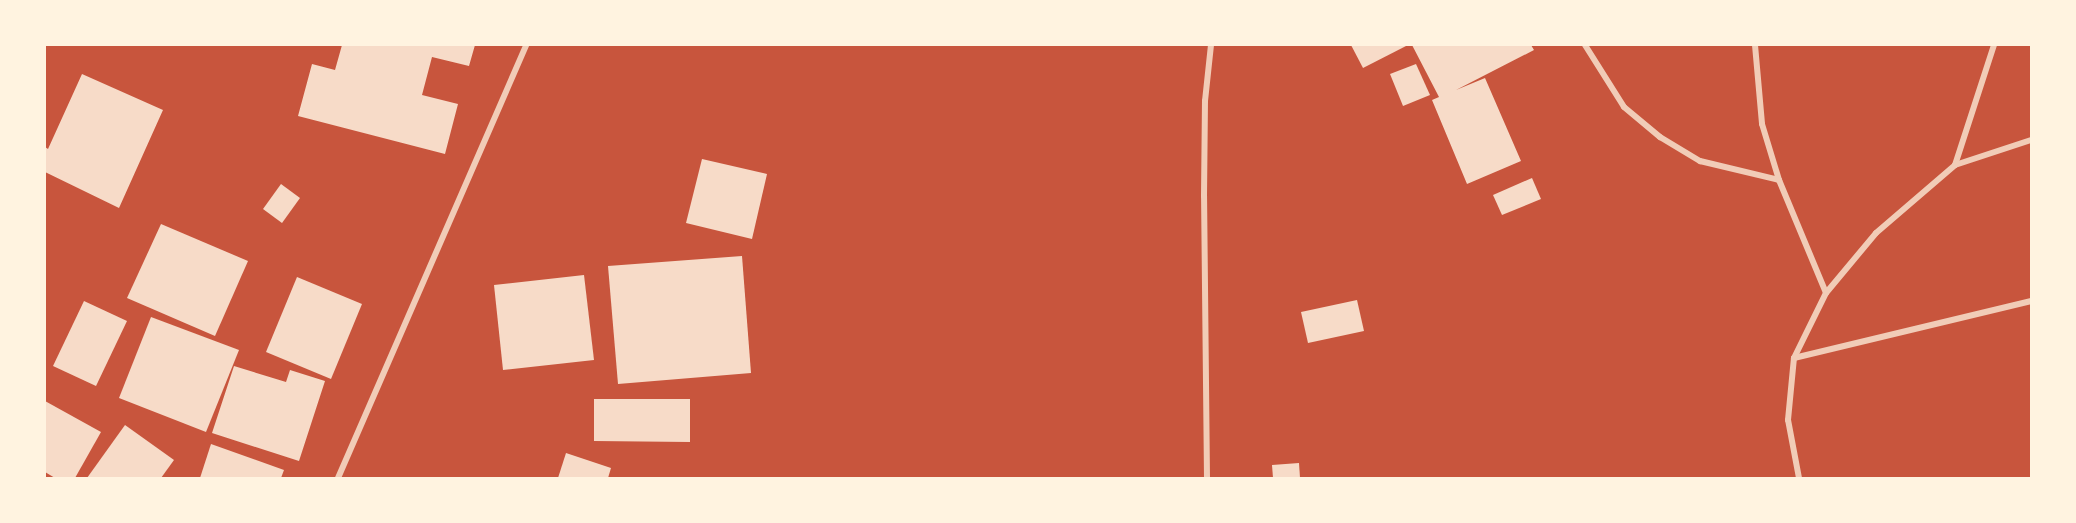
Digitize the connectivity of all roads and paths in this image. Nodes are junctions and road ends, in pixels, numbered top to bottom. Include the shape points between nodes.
1 (526, 45) edge
2 (1211, 45) edge
3 (1585, 45) edge
4 (1755, 45) edge
5 (1994, 45) edge
6 (2031, 140) edge
7 (1955, 165) junction
8 (1779, 180) junction
9 (1826, 293) junction
10 (2031, 301) edge
11 (1794, 358) junction
12 (338, 478) edge
13 (1207, 478) edge
14 (1799, 478) edge

1 - 12 street
2 - 13 street via 1206,68 1204,196
3 - 8 street via 1624,107 1660,136 1700,161
4 - 8 street via 1762,124
5 - 7 street
6 - 7 street
7 - 9 street via 1876,234
8 - 9 street
9 - 11 street
10 - 11 street
11 - 14 street via 1788,420

